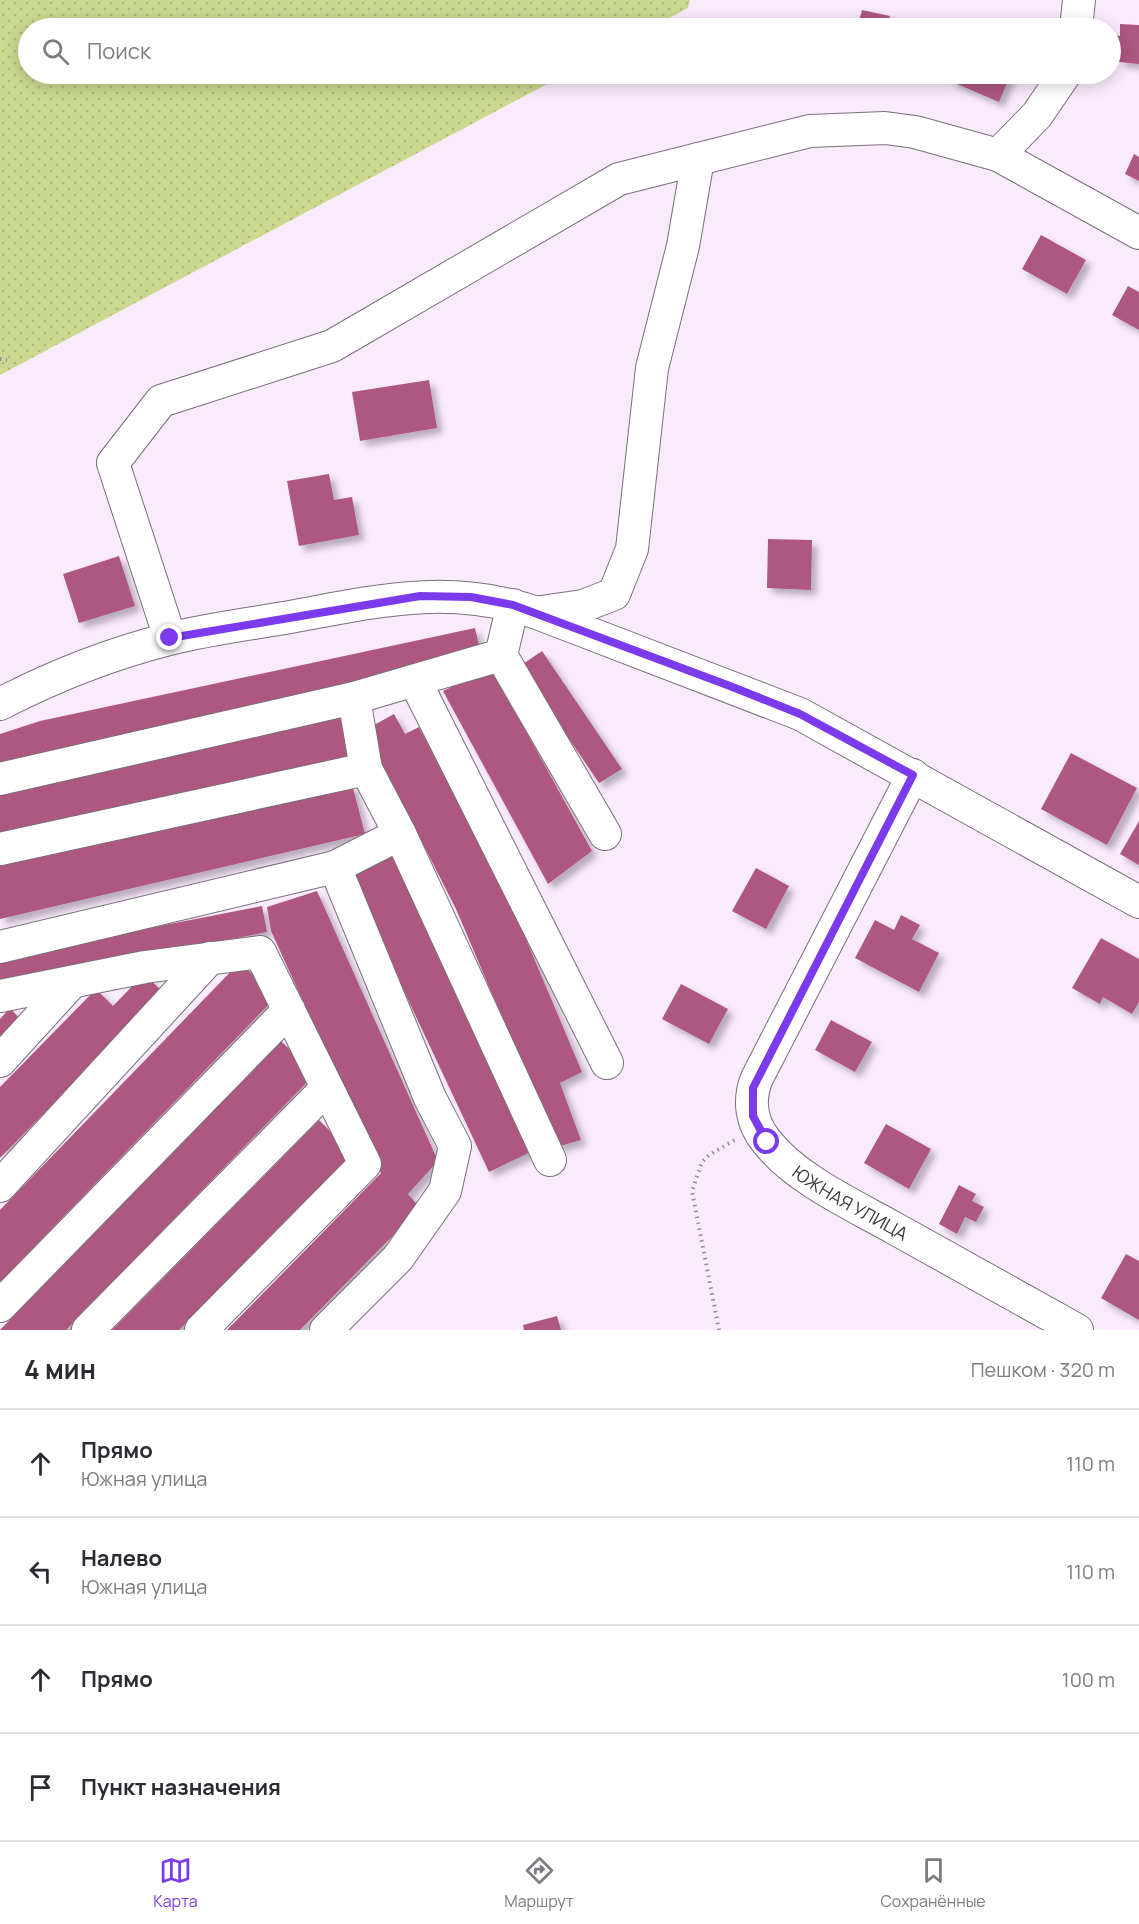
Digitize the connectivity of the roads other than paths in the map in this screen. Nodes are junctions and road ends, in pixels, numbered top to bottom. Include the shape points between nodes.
1 (1079, 0) edge
2 (1077, 18) edge
3 (1058, 84) edge
4 (998, 155) junction
5 (698, 159) junction
6 (1139, 233) edge
7 (525, 609) junction
8 (170, 638) junction
9 (501, 655) junction
10 (415, 681) junction
11 (354, 698) junction
12 (0, 704) edge
13 (366, 769) junction
14 (913, 775) junction
15 (0, 779) edge
16 (400, 834) junction
17 (605, 834) dead end
18 (0, 849) edge
19 (335, 867) junction
20 (1139, 902) edge
21 (0, 947) edge
22 (210, 958) junction
23 (72, 981) junction
24 (0, 996) edge
25 (288, 1010) junction
26 (0, 1061) edge
27 (607, 1063) dead end
28 (327, 1088) junction
29 (550, 1160) dead end
30 (0, 1186) edge
31 (0, 1306) edge
32 (88, 1330) edge
33 (201, 1330) edge
34 (326, 1330) edge
35 (1077, 1330) edge

1 - 2 street
3 - 4 street via 1037,115
4 - 5 street via 915,132 863,128 810,131
4 - 6 street
5 - 7 street via 683,246 652,369 633,549 614,594 583,606
5 - 8 street via 619,179 332,346 161,401 113,463
7 - 8 street via 471,597 420,596
7 - 9 street
7 - 14 street via 800,714
8 - 12 street via 80,667
9 - 10 street
9 - 17 street
10 - 11 street
10 - 27 street
11 - 13 street
11 - 15 street
13 - 16 street
13 - 18 street
14 - 20 street
14 - 35 street, ЮЖНАЯ УЛИЦА via 758,1078 752,1098 753,1116 780,1155 834,1194
16 - 19 street
16 - 29 street
19 - 21 street
19 - 34 street via 430,1098 454,1146 445,1191 398,1258
22 - 23 street
22 - 25 street via 260,952
22 - 30 street
23 - 24 street
23 - 26 street
25 - 28 street
25 - 31 street
28 - 32 street
28 - 33 street via 364,1164

